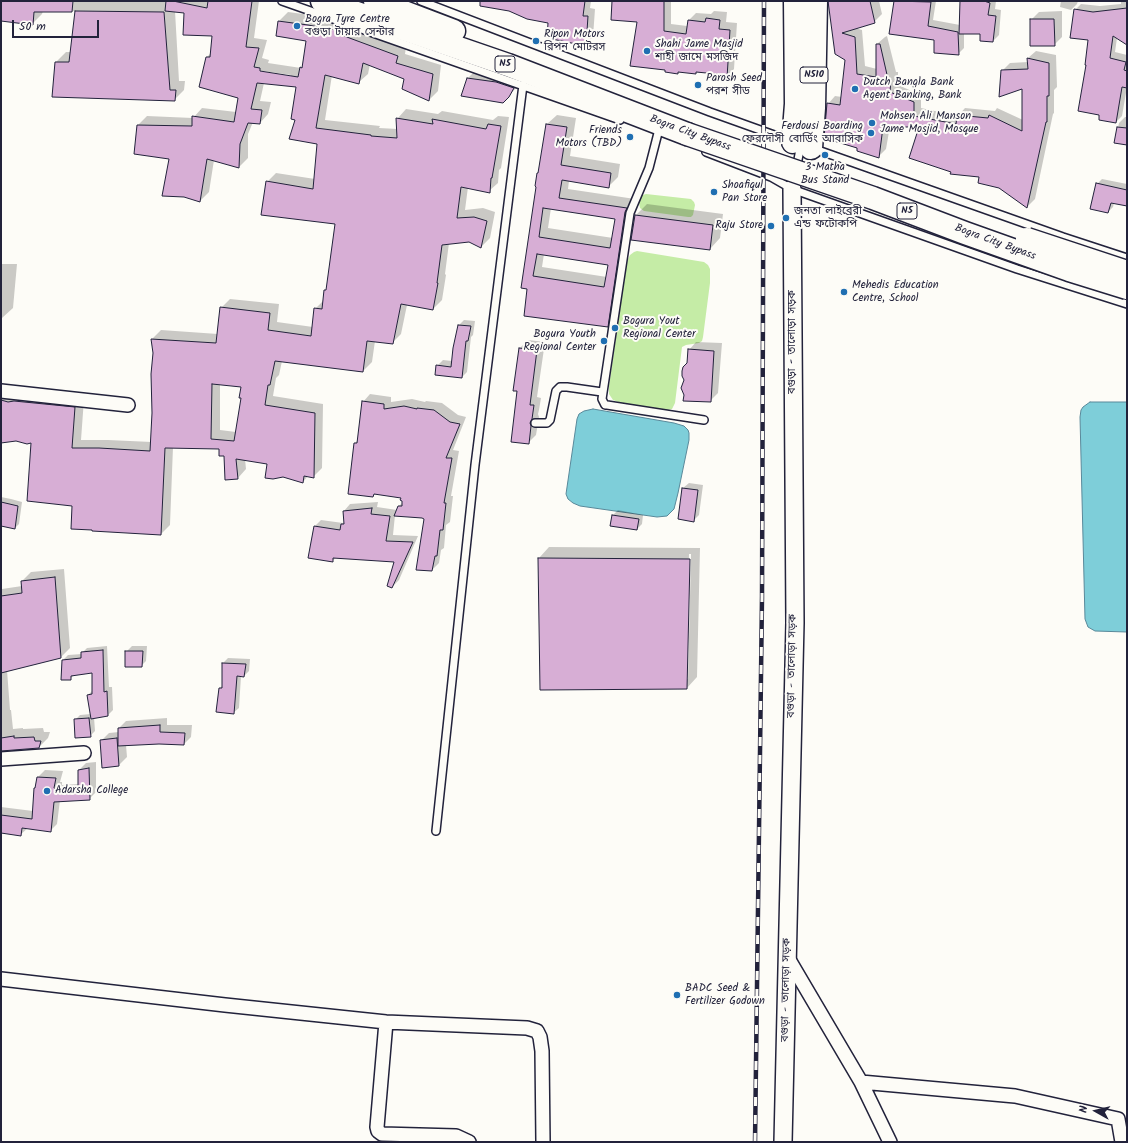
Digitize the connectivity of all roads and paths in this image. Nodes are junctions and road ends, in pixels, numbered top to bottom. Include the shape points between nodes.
1 (282, 1) edge
2 (322, 1) edge
3 (375, 1) edge
4 (421, 1) edge
5 (795, 1) edge
6 (816, 1) edge
7 (523, 85) junction
8 (628, 122) dead end
9 (650, 130) dead end
10 (802, 145) junction
11 (700, 149) dead end
12 (792, 189) junction
13 (1127, 258) edge
14 (1127, 272) edge
15 (1127, 288) edge
16 (1127, 304) edge
17 (1, 391) edge
18 (602, 392) junction
19 (128, 404) dead end
20 (704, 420) dead end
21 (535, 423) dead end
22 (84, 753) dead end
23 (1, 759) edge
24 (436, 831) dead end
25 (788, 958) junction
26 (1, 979) edge
27 (386, 1022) junction
28 (861, 1082) junction
29 (469, 1142) edge
30 (543, 1142) edge
31 (783, 1142) edge
32 (890, 1142) edge
33 (1122, 1142) edge

1 - 7 lane
2 - 15 highway, Bogra City Bypass / N5, bridge via 508,66 687,134 873,198 1069,270
3 - 14 highway, Bogra City Bypass / N5, bridge via 690,120
4 - 10 lane
5 - 10 highway, N510 via 796,104
6 - 10 highway, N510 via 814,108
7 - 8 lane
7 - 24 lane via 475,465
9 - 18 lane via 661,135 630,213
10 - 12 lane
10 - 13 lane
11 - 12 lane via 771,177
12 - 16 lane
12 - 25 street, বগুড়া - তালোড়া সড়ক via 794,623
17 - 19 street
18 - 20 lane via 605,405
18 - 21 lane via 560,387 556,391 550,420 547,423
22 - 23 street
25 - 28 street
25 - 31 street, বগুড়া - তালোড়া সড়ক
26 - 27 street
27 - 29 street via 378,1131 382,1134 456,1136
27 - 30 street via 527,1028 537,1031 542,1051
28 - 32 street
28 - 33 street via 1015,1096 1118,1119

